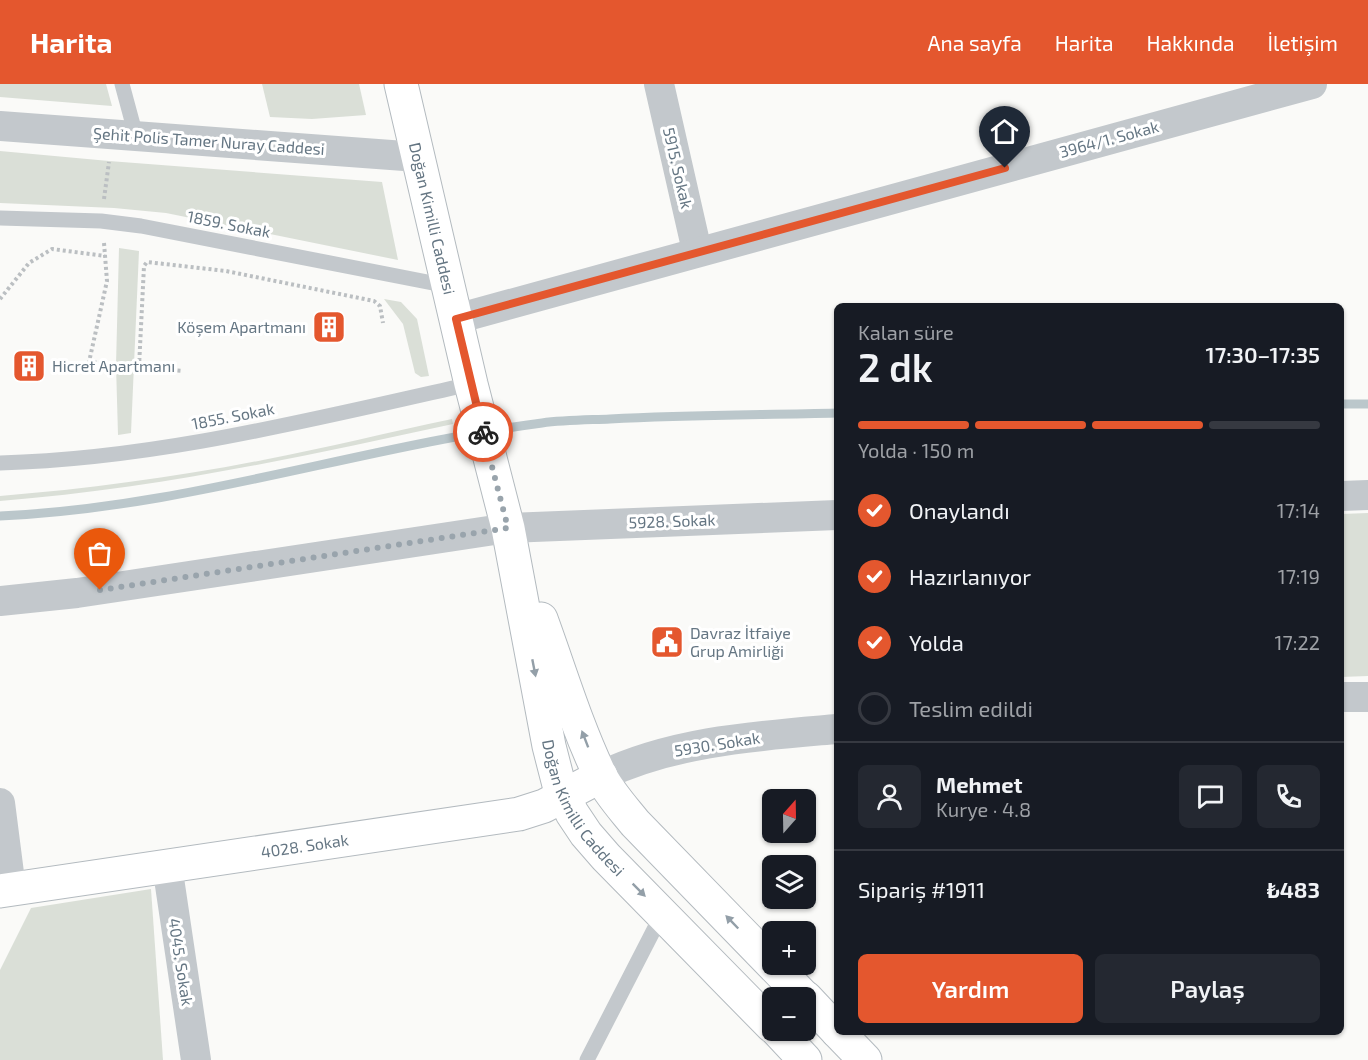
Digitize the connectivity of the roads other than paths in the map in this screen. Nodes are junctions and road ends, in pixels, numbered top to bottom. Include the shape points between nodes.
1 (122, 84) edge
2 (401, 84) edge
3 (659, 84) edge
4 (1312, 84) edge
5 (0, 126) edge
6 (124, 135) junction
7 (418, 157) junction
8 (0, 218) edge
9 (697, 251) junction
10 (448, 286) junction
11 (456, 319) junction
12 (471, 384) junction
13 (0, 463) edge
14 (1368, 495) edge
15 (1344, 496) edge
16 (834, 515) edge
17 (508, 528) junction
18 (0, 601) edge
19 (1344, 697) edge
20 (1368, 697) edge
21 (834, 729) edge
22 (601, 776) junction
23 (563, 795) junction
24 (0, 803) edge
25 (167, 865) junction
26 (5, 890) edge
27 (662, 914) junction
28 (794, 987) edge
29 (816, 1009) edge
30 (762, 1016) edge
31 (834, 1027) edge
32 (842, 1035) edge
33 (788, 1041) edge
34 (196, 1060) edge
35 (587, 1060) edge
36 (806, 1060) edge
37 (865, 1060) edge

1 - 6 lane
2 - 7 main road, Doğan Kimilli Caddesi
3 - 9 street, 5915. Sokak
4 - 9 street, 3964/1. Sokak
5 - 6 street, Şehit Polis Tamer Nuray Caddesi
6 - 7 street, Şehit Polis Tamer Nuray Caddesi
7 - 10 main road, Doğan Kimilli Caddesi
8 - 10 lane, 1859. Sokak via 101,221 177,232
9 - 11 street, 3964/1. Sokak
10 - 11 main road, Doğan Kimilli Caddesi
11 - 12 main road, Doğan Kimilli Caddesi
12 - 13 lane, 1855. Sokak via 194,442 88,457
12 - 17 main road, Doğan Kimilli Caddesi
14 - 15 street
16 - 17 street, 5928. Sokak
17 - 18 street, 5928. Sokak via 77,593
22 -> 17 main road, Doğan Kimilli Caddesi
17 -> 23 main road, Doğan Kimilli Caddesi via 549,746
19 - 20 street
21 - 22 street, 5930. Sokak via 709,743 660,753
22 - 23 main road, 4028. Sokak
28 -> 22 main road, Doğan Kimilli Caddesi via 635,823
23 - 25 main road, 4028. Sokak via 519,814
23 -> 27 main road, Doğan Kimilli Caddesi via 586,834
24 - 26 street
25 - 26 main road, 4028. Sokak
25 - 34 street, 4045. Sokak
27 - 30 main road, Doğan Kimilli Caddesi
27 - 35 lane
29 - 31 main road, Doğan Kimilli Caddesi
32 - 37 main road, Doğan Kimilli Caddesi
33 - 36 main road

